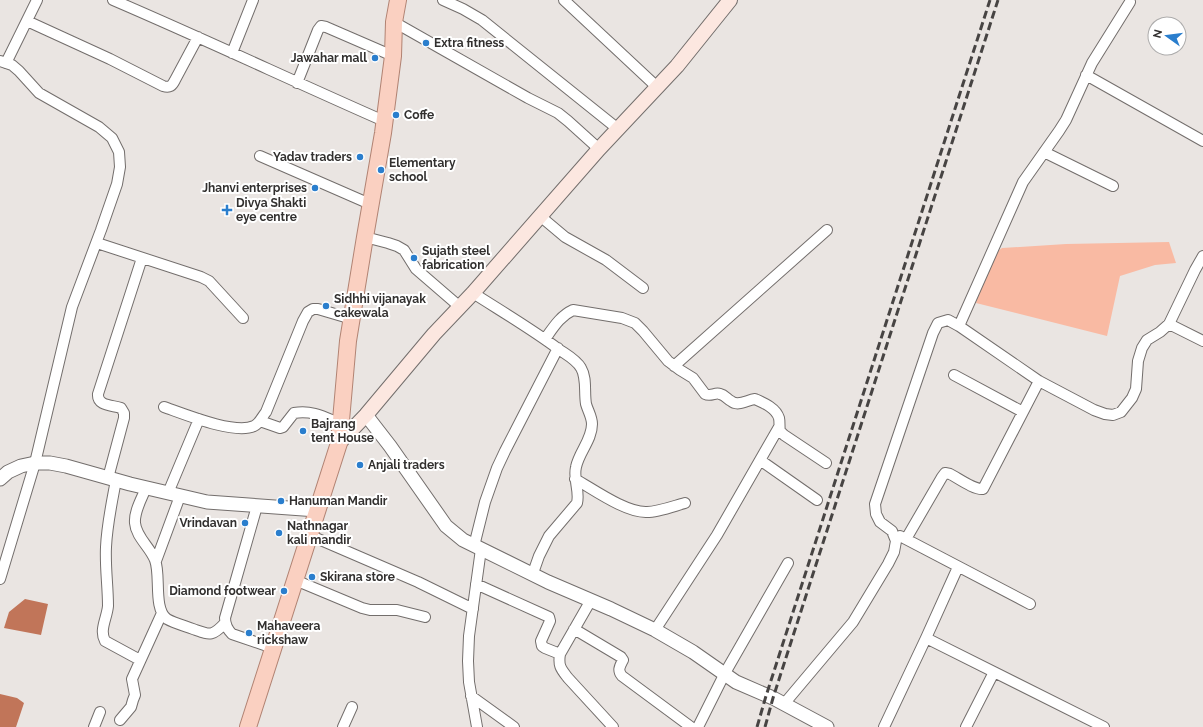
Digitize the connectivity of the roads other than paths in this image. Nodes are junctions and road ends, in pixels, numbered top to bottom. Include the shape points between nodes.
1 (37, 0) edge
2 (113, 0) edge
3 (253, 0) edge
4 (398, 0) edge
5 (443, 0) edge
6 (564, 0) edge
7 (730, 0) edge
8 (1130, 2) dead end
9 (27, 21) junction
10 (394, 22) junction
11 (198, 37) junction
12 (232, 53) junction
13 (393, 56) junction
14 (3, 62) edge
15 (1086, 75) junction
16 (297, 83) junction
17 (657, 87) junction
18 (384, 121) junction
19 (618, 129) junction
20 (1203, 141) edge
21 (599, 149) junction
22 (1044, 152) junction
23 (260, 156) dead end
24 (1113, 186) dead end
25 (370, 204) junction
26 (540, 216) junction
27 (827, 230) dead end
28 (365, 237) junction
29 (97, 243) junction
30 (1203, 256) edge
31 (142, 258) junction
32 (1199, 272) edge
33 (643, 288) dead end
34 (473, 293) junction
35 (460, 307) junction
36 (243, 318) dead end
37 (352, 319) junction
38 (1168, 324) junction
39 (959, 326) junction
40 (545, 339) junction
41 (1203, 342) edge
42 (558, 348) junction
43 (674, 366) junction
44 (954, 375) dead end
45 (1039, 381) junction
46 (164, 407) dead end
47 (1023, 412) junction
48 (366, 415) junction
49 (199, 419) junction
50 (260, 421) junction
51 (341, 424) junction
52 (779, 427) junction
53 (339, 444) junction
54 (760, 460) junction
55 (34, 463) junction
56 (826, 463) dead end
57 (574, 478) junction
58 (0, 479) edge
59 (112, 479) junction
60 (146, 488) junction
61 (174, 494) junction
62 (817, 500) dead end
63 (686, 503) dead end
64 (257, 506) junction
65 (317, 510) junction
66 (892, 531) junction
67 (309, 535) junction
68 (906, 539) junction
69 (477, 547) junction
70 (156, 561) junction
71 (788, 563) dead end
72 (958, 567) junction
73 (533, 573) junction
74 (0, 578) edge
75 (295, 580) junction
76 (476, 584) junction
77 (591, 600) junction
78 (1030, 604) dead end
79 (473, 609) junction
80 (162, 613) junction
81 (425, 617) dead end
82 (225, 623) junction
83 (574, 629) junction
84 (655, 630) junction
85 (926, 638) junction
86 (273, 648) junction
87 (560, 654) junction
88 (140, 660) junction
89 (994, 672) junction
90 (725, 674) junction
91 (471, 696) junction
92 (784, 704) junction
93 (352, 707) dead end
94 (100, 712) dead end
95 (120, 720) dead end
96 (94, 727) edge
97 (248, 727) edge
98 (343, 727) edge
99 (477, 727) edge
100 (514, 727) edge
101 (612, 727) edge
102 (691, 727) edge
103 (698, 727) edge
104 (827, 727) edge
105 (884, 727) edge
106 (966, 727) edge
107 (1104, 727) edge

1 - 9 street
2 - 11 street
3 - 12 street
4 - 10 main road
5 - 19 street via 482,20
6 - 17 street
7 - 17 main road
8 - 15 street
9 - 11 street via 168,87 172,86
9 - 14 street
10 - 13 main road
10 - 21 street via 558,113
11 - 12 street
12 - 16 street
13 - 16 street via 321,26
13 - 18 main road
14 - 29 street via 19,71 38,93 112,138 119,152 120,167 117,184
15 - 20 street
15 - 22 street via 1066,120
16 - 18 street
17 - 19 main road
18 - 25 main road
19 - 21 main road
21 - 26 main road
22 - 24 street
22 - 39 street via 1023,182
23 - 25 street
25 - 28 main road
26 - 33 street via 565,237 606,260
26 - 34 main road
27 - 43 street
28 - 35 street via 404,250 416,269
28 - 37 main road
29 - 31 street
29 - 55 street via 72,307
30 - 32 street
31 - 36 street via 209,281
31 - 59 street via 98,394 100,402 121,408 124,413
32 - 38 street
34 - 35 main road
34 - 40 street
35 - 48 main road
37 - 50 street via 318,309 308,312
37 - 51 main road
38 - 41 street
38 - 45 street via 1147,340 1142,348 1138,361 1136,389 1121,412 1113,415 1094,410
39 - 45 street
39 - 66 street via 948,320 938,323 875,504 880,522
40 - 42 street
40 - 43 street via 561,317 573,310 622,318 635,323
42 - 57 street via 576,362 584,375 586,404 592,424 590,435 575,468
42 - 69 street via 497,468 485,502
43 - 52 street via 693,378 708,395 719,393 733,403 739,404 755,399 768,406 778,414
44 - 47 street
45 - 47 street
46 - 49 street
47 - 68 street via 983,489 975,488 946,473
48 - 53 main road
48 - 69 street via 446,526 463,540
49 - 50 street via 237,428 254,426
49 - 61 street
50 - 51 street via 280,428 294,413 303,411
51 - 53 main road
52 - 54 street
52 - 56 street via 784,435
53 - 65 main road
54 - 62 street
54 - 84 street via 717,535
55 - 58 street via 8,472
55 - 59 street via 66,466
55 - 74 street
57 - 63 street via 622,506 641,512
57 - 73 street via 578,490 577,503 549,536
59 - 60 street
59 - 88 street via 106,547 108,608 102,636 105,641
60 - 61 street
60 - 70 street via 135,525
61 - 64 street via 207,502
61 - 70 street
64 - 65 street
64 - 82 street
65 - 67 main road
66 - 68 street
66 - 92 street via 896,541 894,552 853,622
67 - 75 main road
67 - 79 street
68 - 72 street
69 - 73 street
69 - 76 street
70 - 80 street
71 - 90 street
72 - 78 street
72 - 85 street
73 - 77 street
75 - 81 street via 362,608 397,610
75 - 86 main road
76 - 79 street
76 - 87 street via 549,617 550,621 541,641 542,646
77 - 83 street
77 - 84 street
79 - 91 street via 468,661
80 - 82 street via 168,619 210,634
80 - 88 street
82 - 86 street via 232,634
83 - 87 street
83 - 102 street via 621,657 619,673
84 - 90 street
85 - 89 street
85 - 105 street
86 - 97 main road
87 - 101 street via 561,670
88 - 95 street via 132,679 134,700
89 - 106 street
89 - 107 street
90 - 92 street via 736,682
90 - 103 street
91 - 99 street
91 - 100 street
92 - 104 street
93 - 98 street
94 - 96 street

